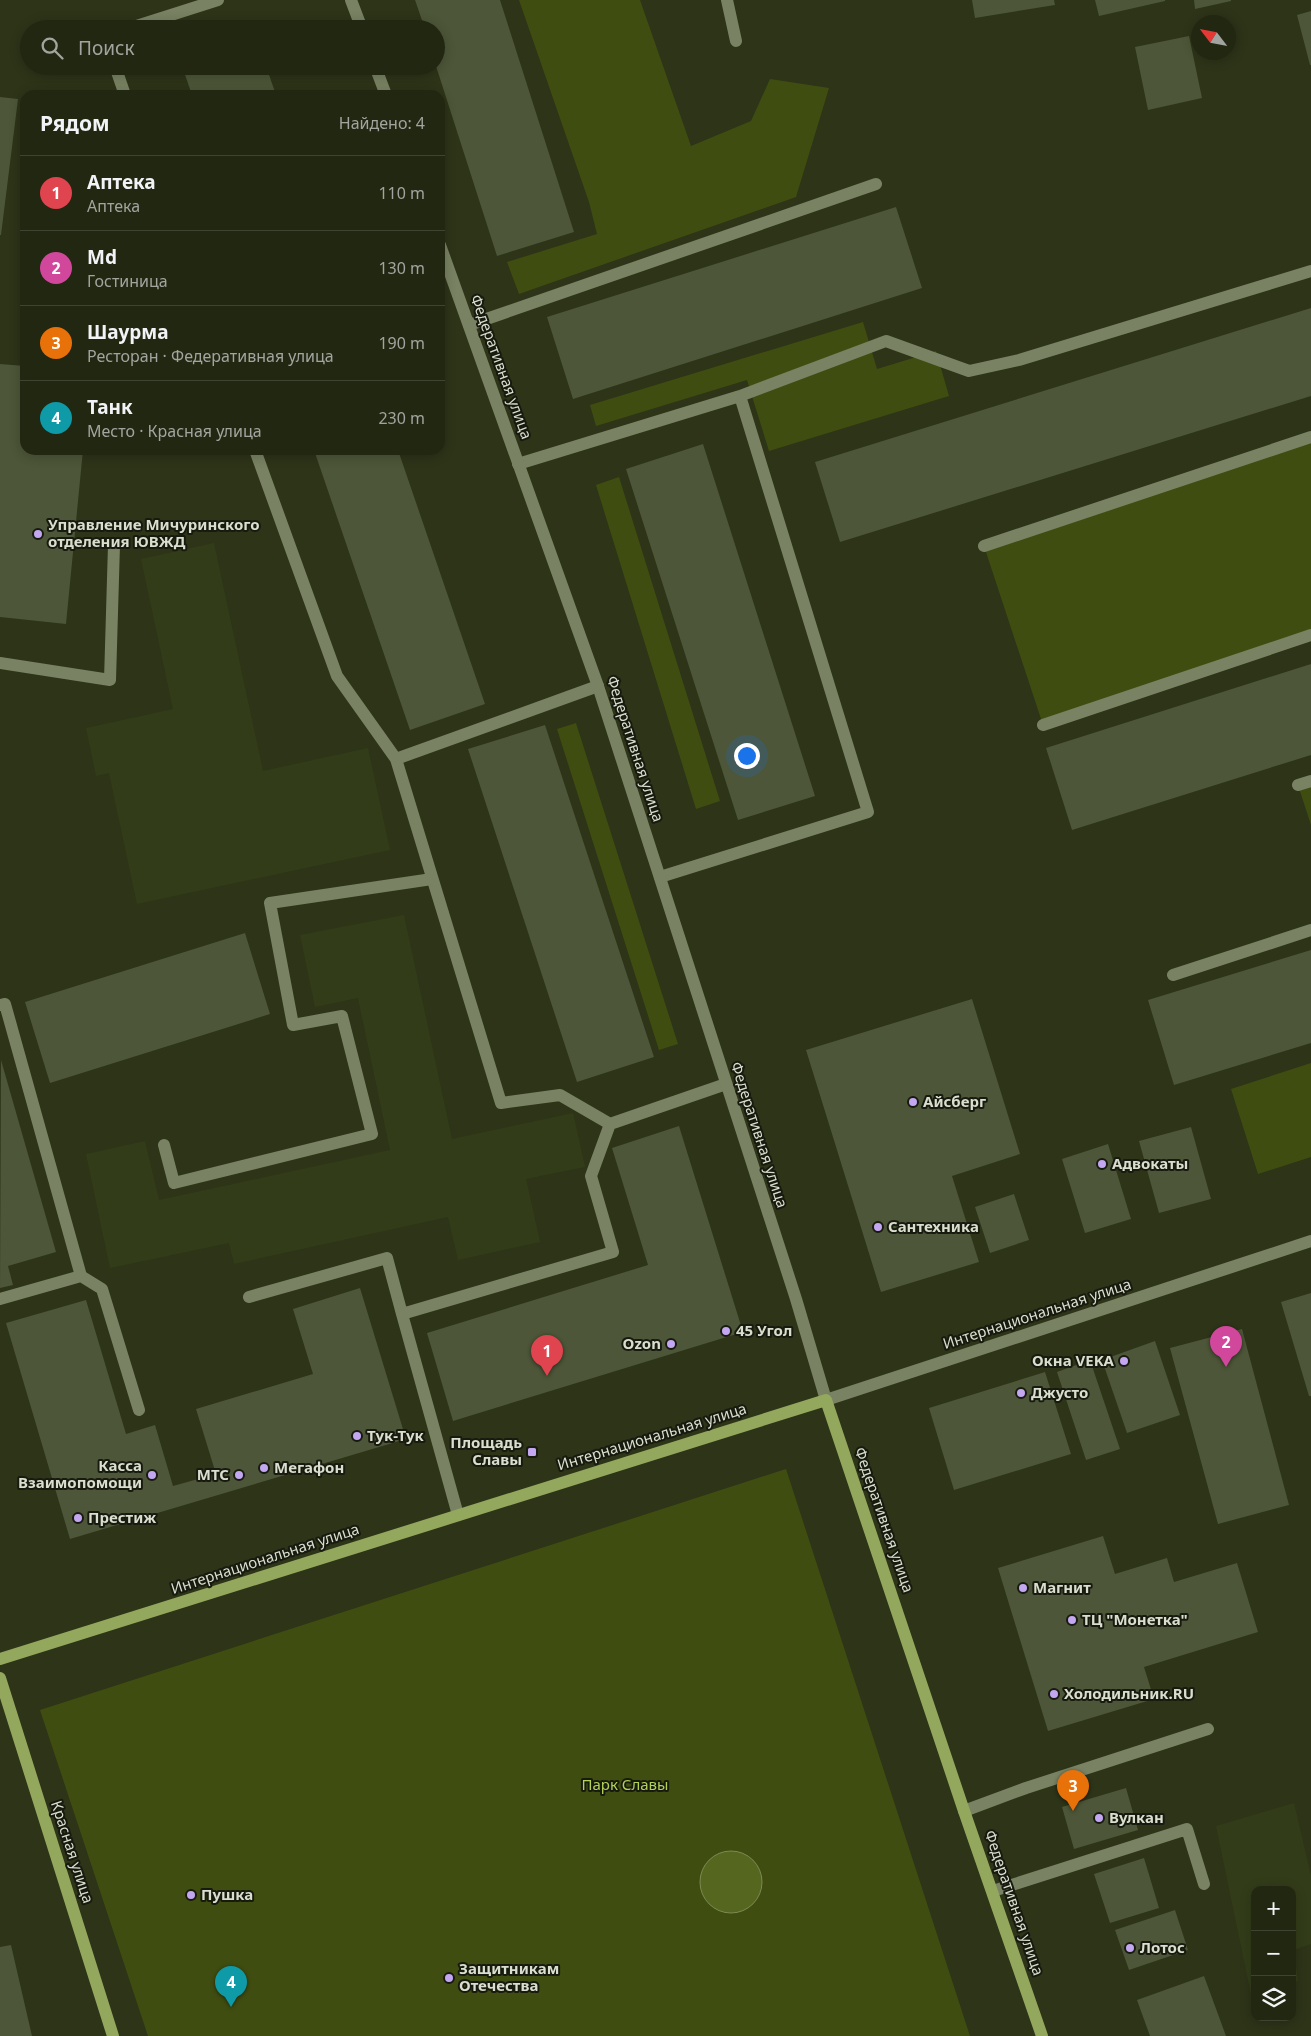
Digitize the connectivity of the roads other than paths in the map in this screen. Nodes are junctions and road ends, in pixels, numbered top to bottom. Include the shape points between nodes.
1 (218, 0) edge
2 (351, 0) edge
3 (727, 0) edge
4 (155, 20) edge
5 (359, 20) edge
6 (736, 41) dead end
7 (118, 75) edge
8 (378, 75) edge
9 (123, 90) edge
10 (384, 90) edge
11 (876, 184) dead end
12 (445, 259) edge
13 (1311, 270) edge
14 (469, 325) junction
15 (740, 396) junction
16 (1311, 437) edge
17 (256, 455) edge
18 (518, 464) junction
19 (114, 545) dead end
20 (984, 546) dead end
21 (1311, 635) edge
22 (0, 663) edge
23 (598, 686) junction
24 (1043, 725) dead end
25 (396, 759) junction
26 (1311, 781) edge
27 (1298, 785) dead end
28 (660, 877) junction
29 (432, 879) junction
30 (1311, 930) edge
31 (1173, 975) dead end
32 (0, 1005) edge
33 (726, 1084) junction
34 (610, 1124) junction
35 (164, 1145) dead end
36 (1311, 1241) edge
37 (81, 1276) junction
38 (249, 1297) dead end
39 (0, 1299) edge
40 (402, 1314) junction
41 (826, 1400) junction
42 (139, 1410) dead end
43 (458, 1515) junction
44 (0, 1659) edge
45 (0, 1678) edge
46 (1208, 1729) dead end
47 (964, 1811) junction
48 (1204, 1884) dead end
49 (993, 1891) junction
50 (113, 2036) edge
51 (1042, 2036) edge

1 - 4 street
2 - 5 street
3 - 6 street
7 - 9 street
8 - 10 street
11 - 14 street
12 - 14 street, Федеративная улица
13 - 15 street via 1019,360 969,371 886,340
14 - 18 street, Федеративная улица
15 - 18 street
15 - 28 street via 868,812
16 - 20 street
17 - 25 street via 337,676
18 - 23 street, Федеративная улица
19 - 22 street via 110,680
21 - 24 street
23 - 25 street
23 - 28 street, Федеративная улица
25 - 29 street
26 - 27 street
28 - 33 street, Федеративная улица
29 - 34 street via 501,1103 560,1095
29 - 35 street via 270,903 293,1025 342,1016 372,1134 174,1183
30 - 31 street
32 - 37 street via 5,1004
33 - 34 street
33 - 41 street, Федеративная улица
34 - 40 street via 591,1176 613,1252
36 - 41 street, Интернациональная улица
37 - 39 street
37 - 42 street via 102,1289
38 - 40 street via 386,1258
40 - 43 street
41 - 43 main road, Интернациональная улица
41 - 47 main road, Федеративная улица
43 - 44 main road, Интернациональная улица
45 - 50 main road, Красная улица
46 - 47 street
47 - 49 main road, Федеративная улица
48 - 49 street via 1187,1829
49 - 51 main road, Федеративная улица

